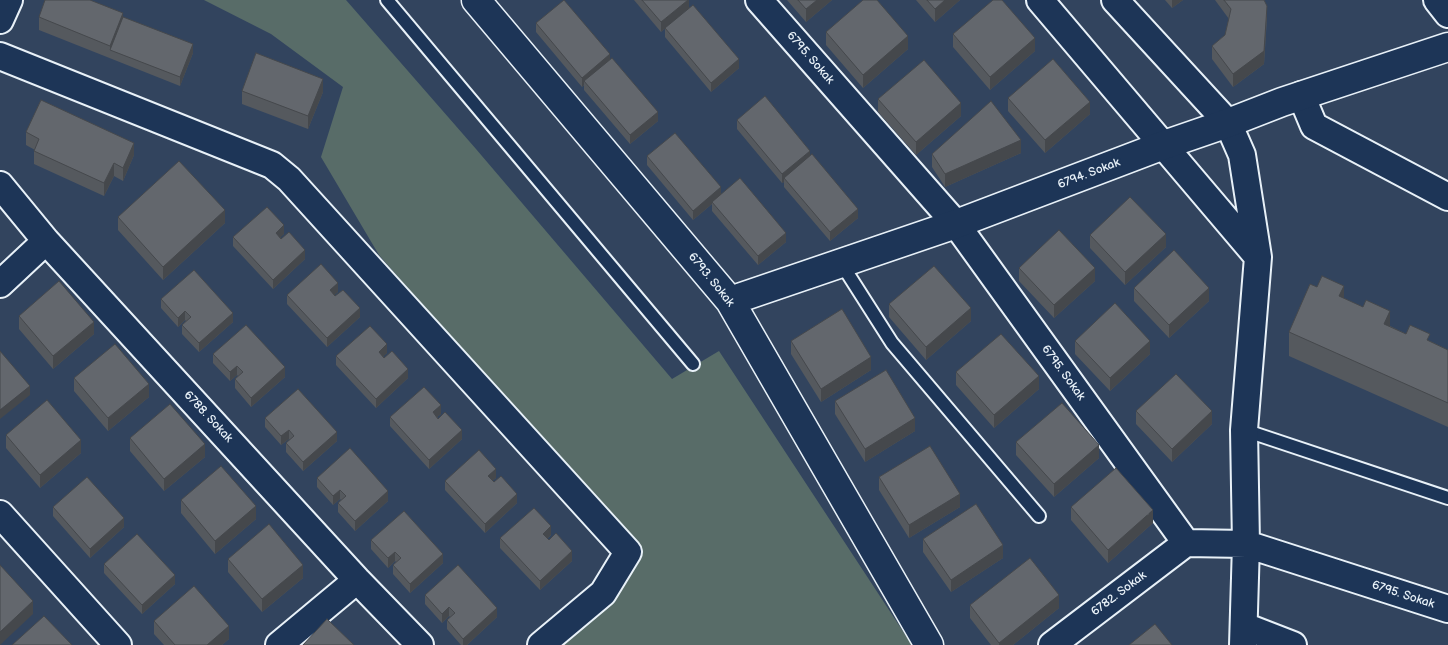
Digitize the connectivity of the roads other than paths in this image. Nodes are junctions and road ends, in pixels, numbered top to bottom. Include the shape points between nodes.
1 (9, 0) edge
2 (388, 0) edge
3 (476, 0) edge
4 (759, 0) edge
5 (1040, 0) edge
6 (1115, 0) edge
7 (1437, 0) edge
8 (1448, 14) edge
9 (0, 20) edge
10 (1448, 47) edge
11 (0, 56) edge
12 (1300, 95) junction
13 (1228, 123) junction
14 (1164, 145) junction
15 (0, 185) edge
16 (1448, 196) edge
17 (956, 224) junction
18 (46, 241) junction
19 (1258, 257) junction
20 (841, 263) junction
21 (0, 284) edge
22 (730, 301) junction
23 (693, 364) dead end
24 (1244, 430) junction
25 (1448, 498) edge
26 (0, 514) edge
27 (1039, 516) dead end
28 (1186, 543) junction
29 (1246, 544) junction
30 (357, 580) junction
31 (1448, 609) edge
32 (1244, 635) edge
33 (118, 645) edge
34 (278, 645) edge
35 (420, 645) edge
36 (540, 645) edge
37 (929, 645) edge
38 (1052, 645) edge
39 (1293, 645) edge

1 - 9 street
2 - 23 lane
3 - 22 street, 6793. Sokak
4 - 17 street, 6795. Sokak
5 - 14 street
6 - 13 street
7 - 8 street
10 - 12 street, 6794. Sokak
11 - 36 street via 272,165 289,179 628,552 603,593
12 - 13 street, 6794. Sokak
12 - 16 street via 1314,126
13 - 14 street, 6794. Sokak
13 - 19 street via 1242,155
14 - 17 street, 6794. Sokak
14 - 19 street
15 - 18 street, 6788. Sokak
17 - 20 street, 6794. Sokak
17 - 28 street, 6795. Sokak
18 - 21 street
18 - 30 street, 6788. Sokak
19 - 24 street
20 - 22 street, 6794. Sokak
20 - 27 lane via 892,343
22 - 37 street, 6793. Sokak
24 - 25 lane
24 - 29 street
26 - 33 street
28 - 29 street, 6795. Sokak
28 - 38 street, 6782. Sokak
29 - 31 street, 6795. Sokak
29 - 32 street
30 - 34 street
30 - 35 street, 6788. Sokak
32 - 39 street

